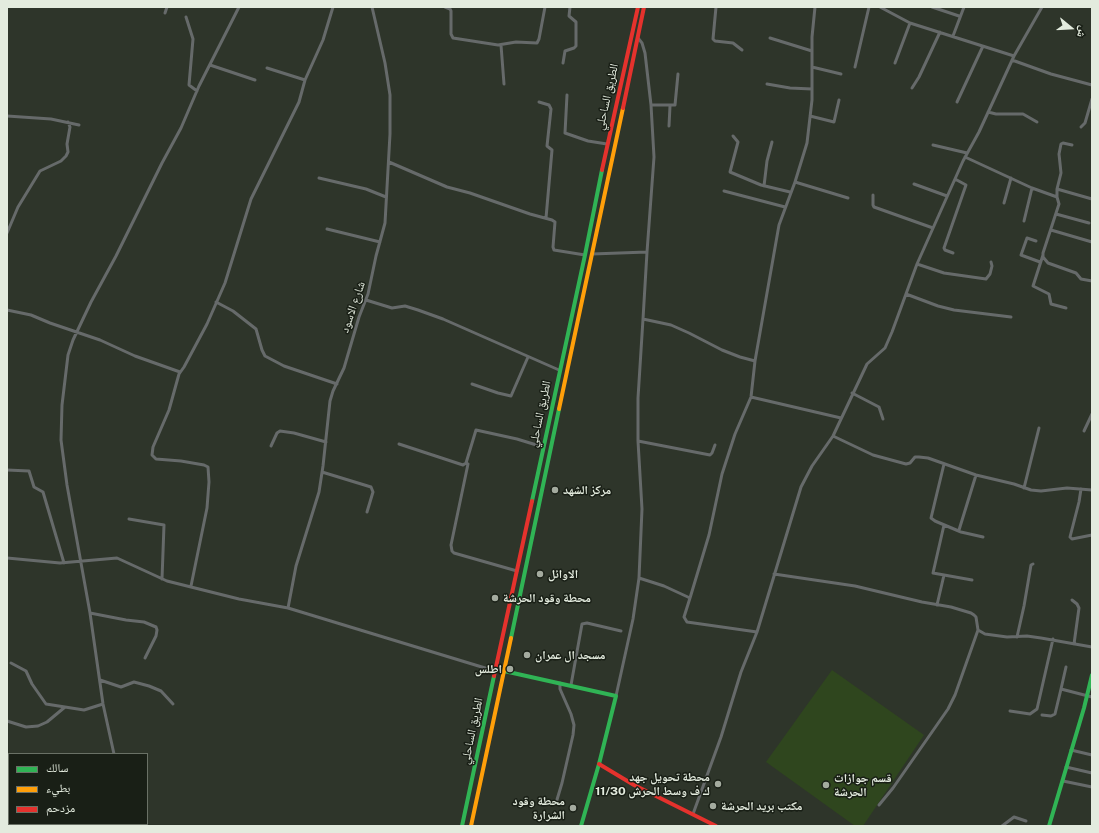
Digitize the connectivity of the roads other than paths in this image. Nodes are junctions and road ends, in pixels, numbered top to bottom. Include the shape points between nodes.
1 (167, 7) edge
2 (239, 7) edge
3 (333, 7) edge
4 (372, 7) edge
5 (445, 7) edge
6 (545, 7) edge
7 (570, 7) edge
8 (638, 7) edge
9 (644, 7) edge
10 (716, 7) edge
11 (816, 7) edge
12 (869, 7) edge
13 (882, 7) edge
14 (932, 7) edge
15 (964, 7) edge
16 (1042, 7) edge
17 (165, 13) dead end
18 (959, 16) junction
19 (186, 17) dead end
20 (910, 23) junction
21 (940, 32) junction
22 (952, 36) junction
23 (638, 38) junction
24 (770, 38) dead end
25 (501, 45) junction
26 (983, 46) junction
27 (742, 50) dead end
28 (812, 51) junction
29 (1013, 58) junction
30 (563, 63) dead end
31 (895, 63) dead end
32 (210, 65) junction
33 (812, 67) junction
34 (266, 68) dead end
35 (855, 68) dead end
36 (678, 74) dead end
37 (841, 74) dead end
38 (255, 80) dead end
39 (305, 80) junction
40 (504, 84) dead end
41 (767, 84) dead end
42 (1092, 85) edge
43 (912, 88) dead end
44 (620, 89) junction
45 (812, 89) junction
46 (627, 90) junction
47 (197, 91) junction
48 (568, 95) dead end
49 (1092, 98) edge
50 (839, 100) dead end
51 (539, 102) dead end
52 (957, 102) dead end
53 (651, 104) junction
54 (670, 106) junction
55 (988, 112) junction
56 (7, 116) edge
57 (810, 116) junction
58 (68, 122) junction
59 (1037, 122) dead end
60 (79, 125) dead end
61 (669, 126) dead end
62 (1081, 127) dead end
63 (733, 136) dead end
64 (772, 142) dead end
65 (607, 144) junction
66 (933, 145) dead end
67 (1072, 145) dead end
68 (967, 152) junction
69 (965, 157) junction
70 (389, 162) junction
71 (319, 178) dead end
72 (1011, 178) junction
73 (955, 179) junction
74 (795, 182) junction
75 (914, 184) dead end
76 (764, 186) junction
77 (1032, 188) junction
78 (1057, 189) junction
79 (724, 191) dead end
80 (790, 192) junction
81 (873, 195) dead end
82 (386, 196) junction
83 (947, 196) junction
84 (1057, 197) junction
85 (848, 198) dead end
86 (1092, 199) edge
87 (1004, 202) dead end
88 (785, 207) junction
89 (1056, 214) junction
90 (546, 218) junction
91 (1024, 221) dead end
92 (1089, 223) dead end
93 (327, 228) dead end
94 (933, 228) junction
95 (1051, 230) junction
96 (7, 233) edge
97 (1036, 241) dead end
98 (380, 242) junction
99 (1092, 242) edge
100 (646, 252) junction
101 (953, 253) dead end
102 (1043, 253) junction
103 (592, 254) junction
104 (585, 255) junction
105 (991, 262) dead end
106 (1040, 262) junction
107 (918, 264) junction
108 (1092, 281) edge
109 (906, 294) junction
110 (366, 300) junction
111 (216, 302) junction
112 (1066, 308) dead end
113 (7, 310) edge
114 (1011, 317) dead end
115 (643, 320) junction
116 (77, 332) junction
117 (528, 357) junction
118 (755, 361) junction
119 (559, 370) junction
120 (180, 372) junction
121 (337, 384) junction
122 (472, 384) dead end
123 (852, 393) junction
124 (751, 397) junction
125 (1092, 414) edge
126 (841, 418) junction
127 (883, 419) dead end
128 (1039, 428) dead end
129 (1084, 431) dead end
130 (833, 436) junction
131 (638, 441) junction
132 (326, 442) junction
133 (399, 444) dead end
134 (715, 445) dead end
135 (271, 446) dead end
136 (543, 447) junction
137 (468, 464) dead end
138 (944, 464) junction
139 (7, 470) edge
140 (539, 470) junction
141 (546, 471) junction
142 (322, 472) junction
143 (976, 475) junction
144 (1024, 488) junction
145 (1081, 489) junction
146 (1092, 490) edge
147 (367, 512) dead end
148 (129, 519) dead end
149 (944, 525) junction
150 (959, 530) junction
151 (1092, 535) edge
152 (983, 537) dead end
153 (7, 558) edge
154 (80, 562) junction
155 (64, 563) junction
156 (1033, 564) dead end
157 (517, 571) junction
158 (774, 574) junction
159 (944, 576) junction
160 (639, 578) junction
161 (162, 579) junction
162 (972, 580) dead end
163 (191, 586) junction
164 (690, 598) junction
165 (1072, 600) dead end
166 (937, 605) junction
167 (288, 608) junction
168 (90, 613) junction
169 (978, 630) junction
170 (622, 631) dead end
171 (757, 632) junction
172 (1016, 637) junction
173 (1053, 640) junction
174 (1074, 644) junction
175 (1092, 647) edge
176 (145, 658) dead end
177 (11, 663) dead end
178 (1066, 667) dead end
179 (495, 671) junction
180 (504, 671) junction
181 (1092, 675) edge
182 (100, 680) junction
183 (560, 683) junction
184 (571, 685) junction
185 (1061, 689) junction
186 (1087, 695) junction
187 (616, 696) junction
188 (1092, 697) edge
189 (103, 704) junction
190 (173, 704) dead end
191 (65, 707) junction
192 (1010, 711) dead end
193 (1042, 715) dead end
194 (7, 721) edge
195 (1071, 750) junction
196 (114, 753) edge
197 (1092, 755) edge
198 (599, 764) junction
199 (1066, 766) junction
200 (1092, 773) edge
201 (1063, 781) junction
202 (1092, 787) edge
203 (556, 803) dead end
204 (879, 805) dead end
205 (693, 814) junction
206 (1026, 821) dead end
207 (462, 826) edge
208 (471, 826) edge
209 (581, 826) edge
210 (716, 826) edge
211 (1002, 826) edge
212 (1049, 826) edge

1 - 17 street
2 - 32 street
3 - 39 street via 324,40
4 - 70 street, شارع الاسود via 389,82
5 - 25 street via 451,11 453,38
6 - 25 street via 537,43 516,42
7 - 30 street via 569,16 576,24 576,46 565,51
8 - 44 main road, الطريق الساحلي
9 - 23 main road, الطريق الساحلي
10 - 27 street via 713,39 733,44
11 - 28 street
12 - 35 street
13 - 20 street
14 - 18 street
15 - 18 street
16 - 29 street
18 - 22 street
19 - 47 street via 193,39 189,85
20 - 21 street
20 - 31 street
21 - 22 street
21 - 43 street
22 - 26 street
23 - 46 main road, الطريق الساحلي
23 - 53 street via 646,52
24 - 28 street
25 - 40 street
26 - 29 street
26 - 52 street
28 - 33 street
29 - 42 street via 1051,74
29 - 55 street
32 - 38 street
32 - 47 street
33 - 37 street
33 - 45 street
34 - 39 street
36 - 54 street via 676,104
39 - 111 street via 296,109 251,199 227,279
41 - 45 street via 784,88
44 - 46 main road
44 - 65 main road, الطريق الساحلي
45 - 57 street
46 - 103 main road, الطريق الساحلي
47 - 116 street via 181,128
48 - 65 street via 565,133
49 - 62 street via 1085,123
50 - 57 street via 833,122
51 - 90 street via 550,105 552,109 547,146 552,150
53 - 54 street
53 - 100 street via 654,157
54 - 61 street
55 - 59 street via 1022,114
55 - 68 street
56 - 58 street via 32,116
57 - 74 street via 805,152
58 - 60 street
58 - 96 street via 70,128 66,156 40,171 18,207
63 - 76 street via 738,142 730,172
64 - 76 street
65 - 104 main road, الطريق الساحلي
66 - 68 street
67 - 78 street via 1064,143 1060,146 1061,173
68 - 69 street
69 - 72 street
69 - 73 street
70 - 82 street, شارع الاسود
70 - 90 street via 447,186
71 - 82 street
72 - 77 street
72 - 87 street
73 - 83 street
73 - 101 street via 966,185 944,248
74 - 80 street
74 - 85 street
75 - 83 street
76 - 80 street
77 - 84 street
77 - 91 street
78 - 84 street
78 - 86 street
79 - 88 street
80 - 88 street
81 - 94 street via 874,207
82 - 98 street, شارع الاسود via 385,224
83 - 94 street
84 - 89 street via 1059,204
88 - 118 street via 776,240
89 - 92 street
89 - 95 street
90 - 104 street via 554,222 554,250
93 - 98 street
94 - 107 street
95 - 99 street
95 - 102 street
97 - 106 street via 1027,238 1021,255
98 - 110 street, شارع الاسود
100 - 103 street
100 - 115 street
102 - 106 street
102 - 108 street via 1048,264 1076,273 1081,279
103 - 141 main road, الطريق الساحلي
104 - 119 main road, الطريق الساحلي
105 - 107 street via 990,274 986,279 944,273
106 - 112 street via 1033,287 1049,294 1051,304
107 - 109 street
109 - 114 street via 954,310
109 - 123 street via 885,348 867,364
110 - 117 street via 392,308 405,306 444,319
110 - 121 street, شارع الاسود
111 - 120 street via 207,324
111 - 121 street via 233,311 256,329 265,356 284,366
113 - 116 street via 26,313
115 - 118 street via 671,325 722,350
115 - 131 street
116 - 120 street
116 - 154 street via 69,351 61,440
117 - 119 street
117 - 122 street via 510,396
118 - 124 street
119 - 136 main road, الطريق الساحلي
120 - 163 street via 169,410 152,453 154,458 159,460 181,461 208,467 207,508
121 - 132 street, شارع الاسود via 329,410
123 - 126 street
123 - 127 street via 879,407
124 - 126 street
124 - 164 street via 722,474 709,535
125 - 129 street
126 - 130 street
128 - 144 street
130 - 138 street via 873,455 906,464 915,457 928,458
130 - 158 street via 801,487
131 - 134 street via 710,455
131 - 160 street via 642,509
132 - 135 street via 280,431
132 - 142 street, شارع الاسود
133 - 136 street via 463,465 476,430
136 - 140 main road, الطريق الساحلي
137 - 157 street via 451,545 452,551
138 - 143 street
138 - 149 street via 931,518
139 - 155 street via 29,471 34,487 43,492
140 - 141 main road
140 - 157 main road, الطريق الساحلي
141 - 180 main road, الطريق الساحلي
142 - 147 street via 370,487 373,492
142 - 167 street, شارع الاسود via 316,503 296,566
143 - 144 street
143 - 150 street
144 - 145 street via 1041,491
145 - 146 street
145 - 151 street via 1071,539
148 - 161 street via 164,525
149 - 150 street
149 - 159 street via 933,572
150 - 152 street
153 - 155 street
154 - 155 street
154 - 161 street via 117,558
154 - 168 street
156 - 172 street
157 - 179 main road, الطريق الساحلي
158 - 166 street via 856,586
158 - 171 street
159 - 162 street
159 - 166 street
160 - 164 street
160 - 187 street
161 - 163 street
163 - 167 street via 239,599
164 - 171 street via 684,617 687,622
165 - 174 street via 1078,608
166 - 169 street via 971,613 976,617
167 - 179 street
168 - 176 street via 144,622 156,627 156,636
168 - 182 street
169 - 172 street via 985,634
169 - 204 street via 948,709
170 - 184 street via 582,624
171 - 205 street via 745,660
172 - 173 street
173 - 174 street
173 - 192 street via 1037,709 1030,714
174 - 175 street
177 - 191 street via 26,671 44,703
178 - 185 street
179 - 207 main road, الطريق الساحلي
180 - 183 main road
180 - 208 main road, الطريق الساحلي
181 - 186 main road
182 - 189 street
182 - 190 street via 119,687 134,682 154,688 161,691
183 - 184 main road
183 - 203 street via 574,725 564,778
184 - 187 main road
185 - 186 street
185 - 193 street via 1055,714
186 - 188 street
186 - 195 main road
187 - 198 main road
189 - 191 street via 84,710
189 - 196 street
191 - 194 street via 47,722 36,727
195 - 197 street
195 - 199 main road
198 - 205 main road via 634,785
198 - 209 main road
199 - 200 street
199 - 201 main road
201 - 202 street
201 - 212 main road
205 - 210 main road
206 - 211 street via 1014,817

